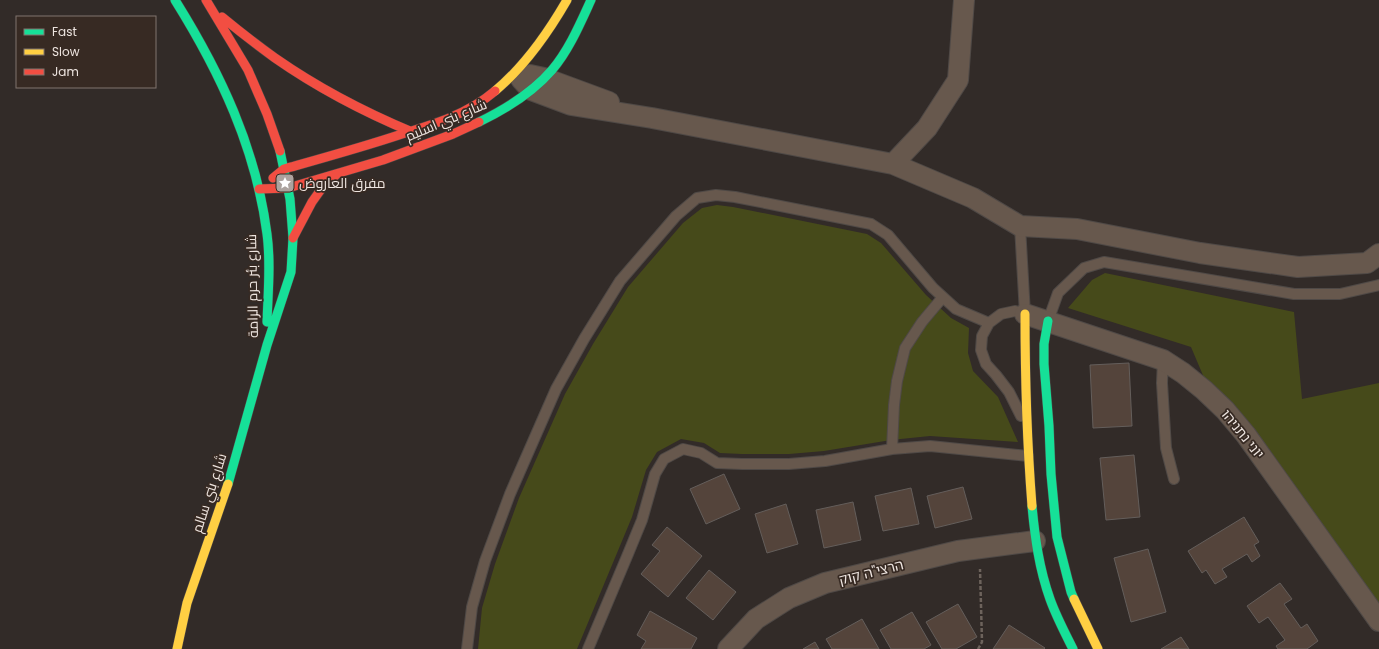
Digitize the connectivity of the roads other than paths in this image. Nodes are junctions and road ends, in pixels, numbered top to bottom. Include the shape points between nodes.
1 (175, 0) edge
2 (206, 0) edge
3 (567, 0) edge
4 (591, 0) edge
5 (964, 0) edge
6 (213, 10) junction
7 (515, 72) junction
8 (538, 84) junction
9 (412, 132) junction
10 (893, 164) junction
11 (284, 169) junction
12 (338, 173) junction
13 (288, 188) junction
14 (259, 189) junction
15 (1020, 226) junction
16 (293, 238) junction
17 (1379, 254) edge
18 (1379, 285) edge
19 (943, 296) junction
20 (1025, 314) junction
21 (1048, 321) junction
22 (989, 323) junction
23 (267, 345) junction
24 (1162, 360) junction
25 (1027, 427) junction
26 (892, 449) junction
27 (1028, 456) junction
28 (1174, 479) dead end
29 (1035, 541) junction
30 (1379, 620) edge
31 (177, 649) edge
32 (467, 649) edge
33 (588, 649) edge
34 (728, 649) edge
35 (1073, 649) edge
36 (1098, 649) edge

1 - 14 main road, شارع بئر حرم الرامة via 191,24 230,97 249,150
2 - 6 main road, شارع بئر حرم الرامة
3 - 7 main road via 538,44
4 - 8 main road, شارع بني اسليم via 565,51
5 - 10 street via 958,80 927,128
6 - 9 main road via 284,65 334,96
6 - 11 main road, شارع بئر حرم الرامة via 248,70 280,148
7 - 8 street
7 - 9 main road via 474,107
8 - 10 street via 572,105
8 - 12 main road, شارع بني اسليم via 498,113 453,134 383,160
9 - 11 main road
10 - 15 street via 974,198
11 - 13 main road, شارع بئر حرم الرامة
11 - 14 main road
12 - 13 main road, شارع بني اسليم
12 - 16 main road via 312,202
13 - 14 main road, شارع بني اسليم
13 - 16 main road, شارع بئر حرم الرامة
14 - 23 main road, شارع بئر حرم الرامة via 269,264
15 - 17 street via 1078,229 1200,253 1298,266 1367,263
15 - 20 lane
16 - 23 main road, شارع بئر حرم الرامة via 291,272
18 - 21 lane via 1340,294 1294,294 1104,262 1084,268 1058,293
19 - 22 lane via 956,309
19 - 26 lane via 905,348 896,387
19 - 32 lane via 888,236 871,224 734,196 697,198 676,216 620,281 556,389 510,494 485,561 472,607
20 - 21 street, יוני נתניהו
20 - 22 lane via 1015,311 1001,314
20 - 25 main road
21 - 24 street, יוני נתניהו
21 - 36 main road via 1044,364 1057,537 1071,592
22 - 25 lane via 982,336 981,350 986,364 1009,392
23 - 31 main road, شارع بني سالم via 231,475 187,603
24 - 28 lane via 1166,448
24 - 30 street, יוני נתניהו via 1204,390 1246,435
25 - 27 main road
26 - 27 lane via 930,446
26 - 33 lane via 825,461 789,464 717,463 701,453 682,449 664,459 655,474 642,520
27 - 29 main road
29 - 34 street, הרצי"ה קוק via 958,551 825,583 789,598 756,620
29 - 35 main road via 1050,600

